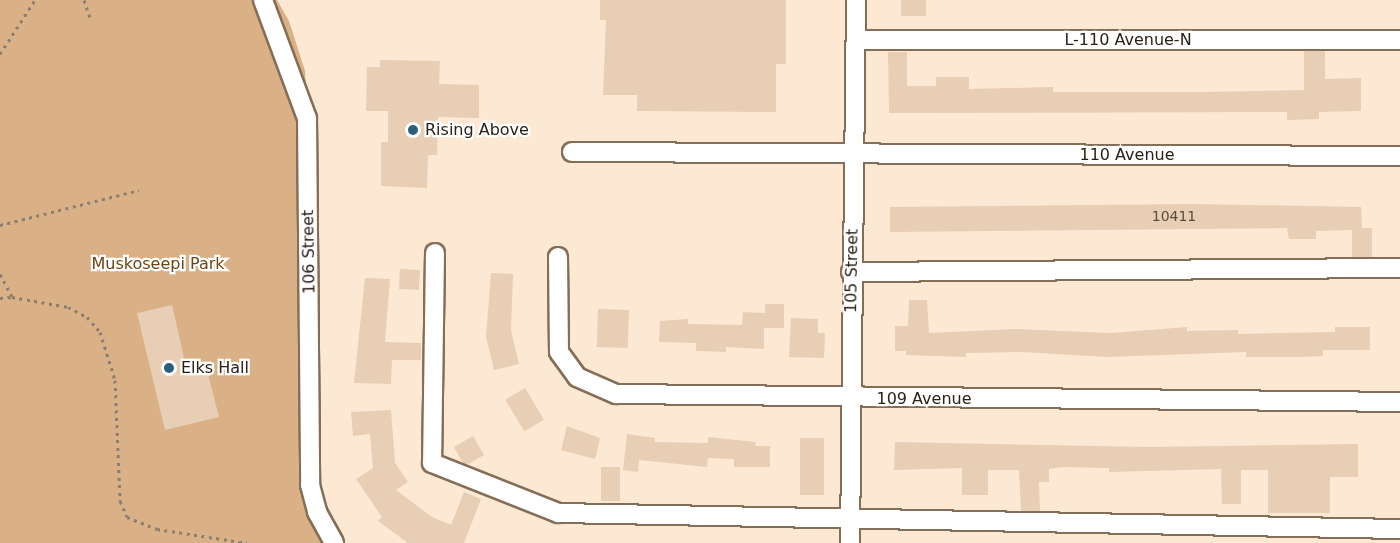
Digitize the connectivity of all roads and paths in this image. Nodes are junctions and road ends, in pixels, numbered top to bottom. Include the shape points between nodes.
1 (35, 0) edge
2 (86, 0) edge
3 (263, 0) edge
4 (856, 0) edge
5 (90, 17) dead end
6 (856, 40) junction
7 (1400, 40) edge
8 (0, 54) edge
9 (572, 152) dead end
10 (854, 155) junction
11 (1400, 156) edge
12 (139, 190) dead end
13 (0, 225) edge
14 (435, 253) dead end
15 (558, 257) dead end
16 (1400, 268) edge
17 (851, 272) junction
18 (0, 274) edge
19 (12, 297) junction
20 (0, 298) edge
21 (851, 398) junction
22 (1400, 402) edge
23 (851, 518) junction
24 (1400, 529) edge
25 (247, 543) edge
26 (334, 543) edge
27 (850, 543) edge

1 - 8 path
2 - 5 path
3 - 26 street, 106 Street via 308,118 310,485 317,512
4 - 6 street, 105 Street
6 - 7 street, L-110 Avenue-N
6 - 10 street, 105 Street
9 - 10 street, 110 Avenue
10 - 11 street, 110 Avenue
10 - 17 street, 105 Street
12 - 13 path
14 - 23 street via 432,464 558,513
15 - 21 street, 109 Avenue via 559,352 577,377 616,394
16 - 17 street
17 - 21 street, 105 Street
18 - 19 path
19 - 20 path
19 - 25 path via 68,307 87,317 100,332 115,380 120,501 127,517 157,529
21 - 22 street, 109 Avenue
21 - 23 street, 105 Street
23 - 24 street
23 - 27 street, 105 Street

